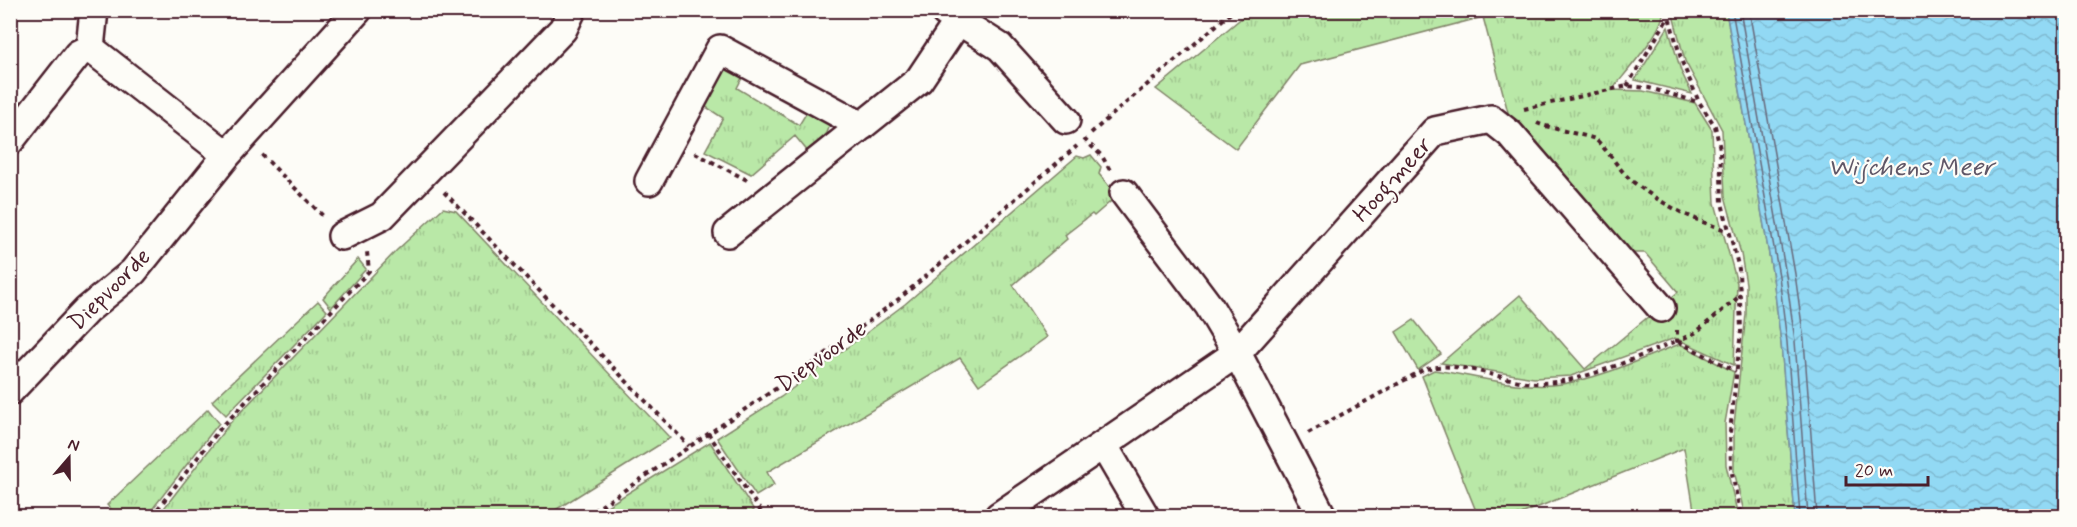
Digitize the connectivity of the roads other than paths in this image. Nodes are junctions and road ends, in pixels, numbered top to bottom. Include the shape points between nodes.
1 (94, 10) edge
2 (327, 10) edge
3 (358, 10) edge
4 (572, 10) edge
5 (951, 15) edge
6 (330, 40) junction
7 (90, 48) junction
8 (862, 126) junction
9 (1075, 130) road end
10 (10, 141) edge
11 (235, 146) junction
12 (649, 181) dead end
13 (1124, 193) road end
14 (353, 230) road end
15 (728, 234) dead end
16 (1661, 308) road end
17 (1237, 353) junction
18 (10, 391) edge
19 (1104, 446) junction
20 (999, 516) edge
21 (1145, 516) edge
22 (1322, 516) edge

1 - 7 street
2 - 6 street
3 - 6 street, Diepvoorde
4 - 14 street via 563,29 426,173 382,216
5 - 8 street via 919,80
5 - 9 street via 1000,47
6 - 11 street, Diepvoorde
7 - 10 street via 78,54
7 - 11 street
8 - 12 street via 720,49
8 - 15 street
11 - 18 street, Diepvoorde via 133,272 87,310
13 - 17 street via 1209,306
16 - 17 street, Hoogmeer via 1510,134 1491,119 1434,131
17 - 19 street, Hoogmeer
17 - 22 street
19 - 20 street, Hoogmeer
19 - 21 street

